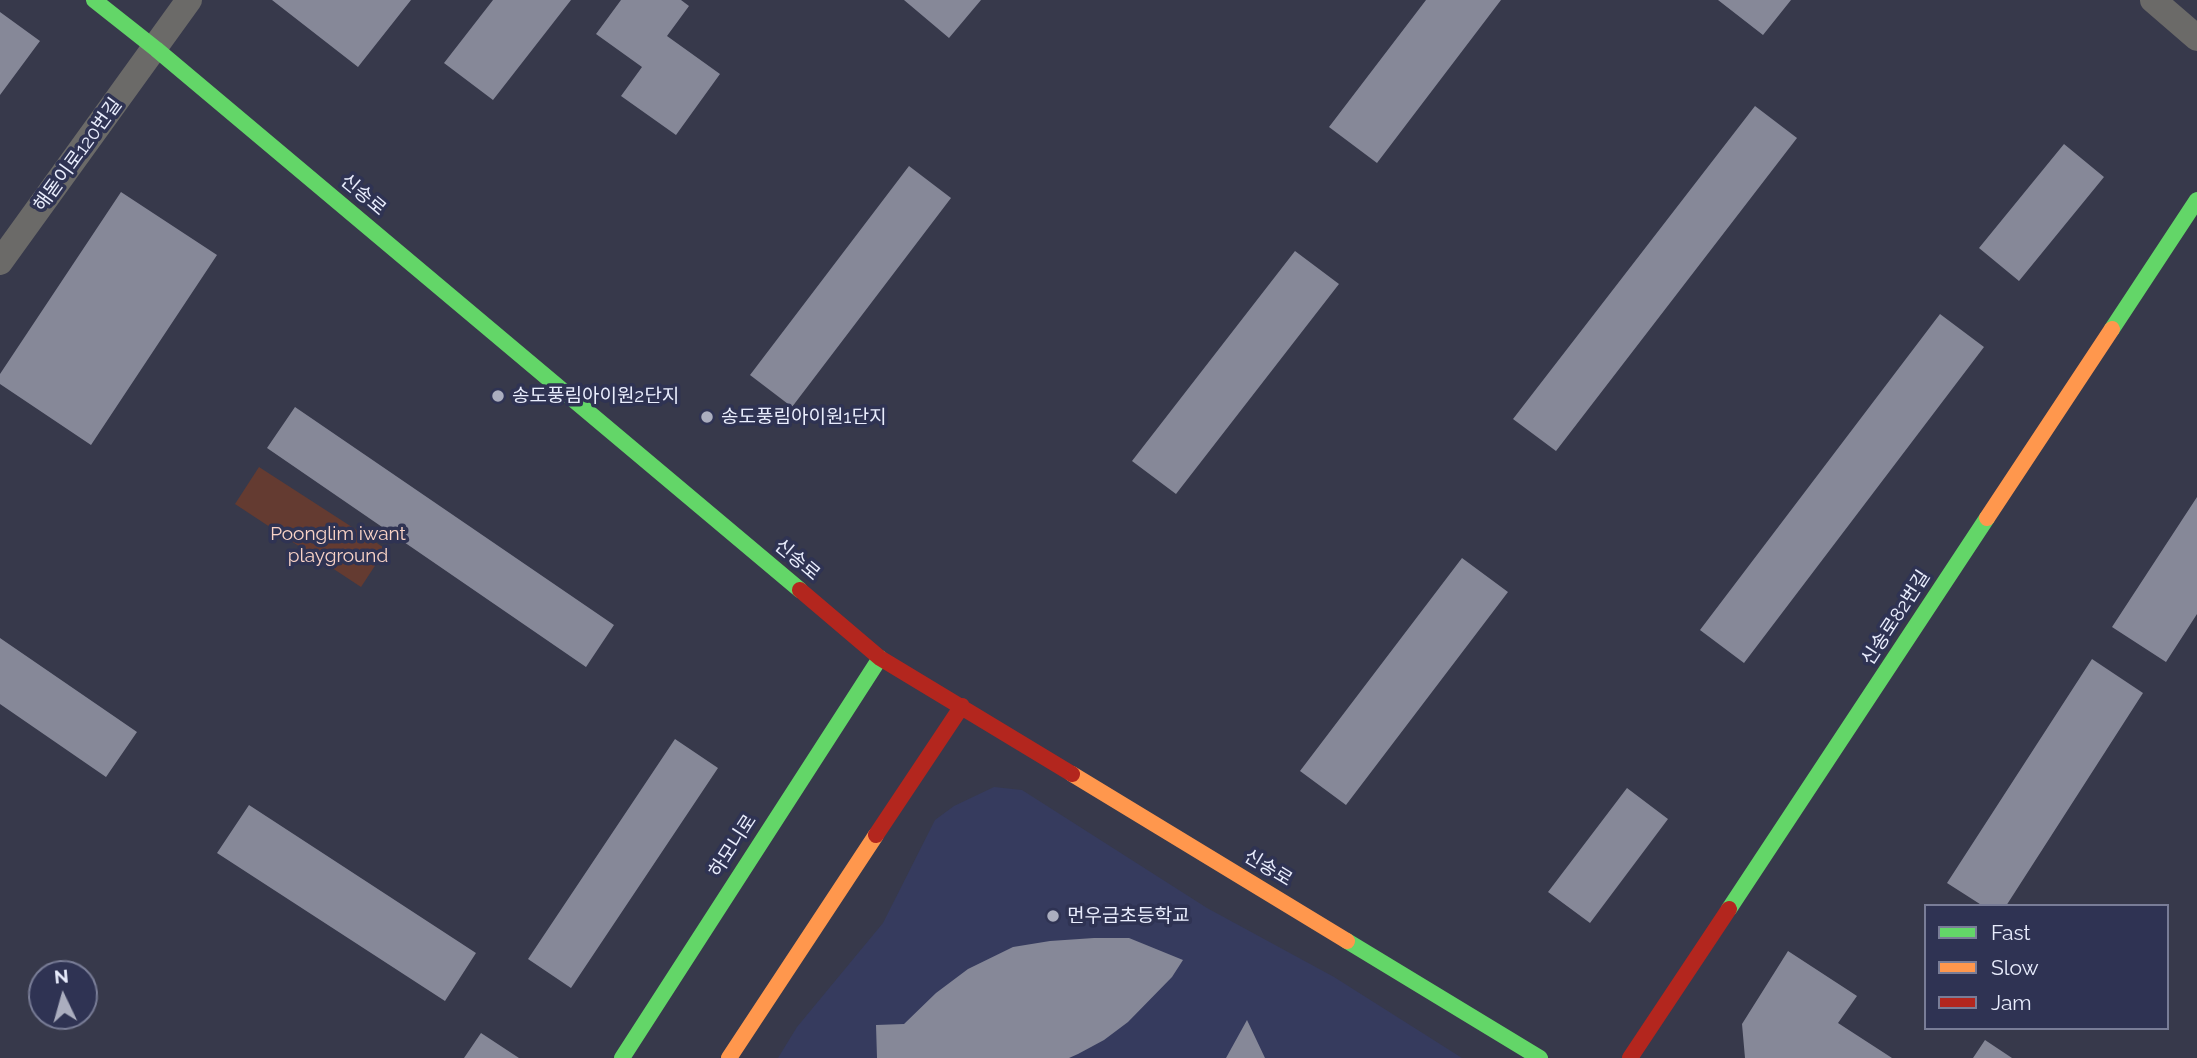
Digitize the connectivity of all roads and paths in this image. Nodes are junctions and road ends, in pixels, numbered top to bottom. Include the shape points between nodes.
1 (94, 0) edge
2 (189, 0) edge
3 (2153, 0) edge
4 (2197, 38) edge
5 (156, 48) junction
6 (2197, 200) edge
7 (0, 262) edge
8 (880, 658) junction
9 (962, 706) junction
10 (622, 1058) edge
11 (729, 1058) edge
12 (1540, 1058) edge
13 (1630, 1058) edge

1 - 5 street, 신송로
2 - 5 street, 해돋이로120번길
3 - 4 street
5 - 7 street, 해돋이로120번길
5 - 8 street, 신송로
6 - 13 street, 신송로82번길
8 - 9 street, 신송로
8 - 10 street, 하모니로
9 - 11 street
9 - 12 street, 신송로

